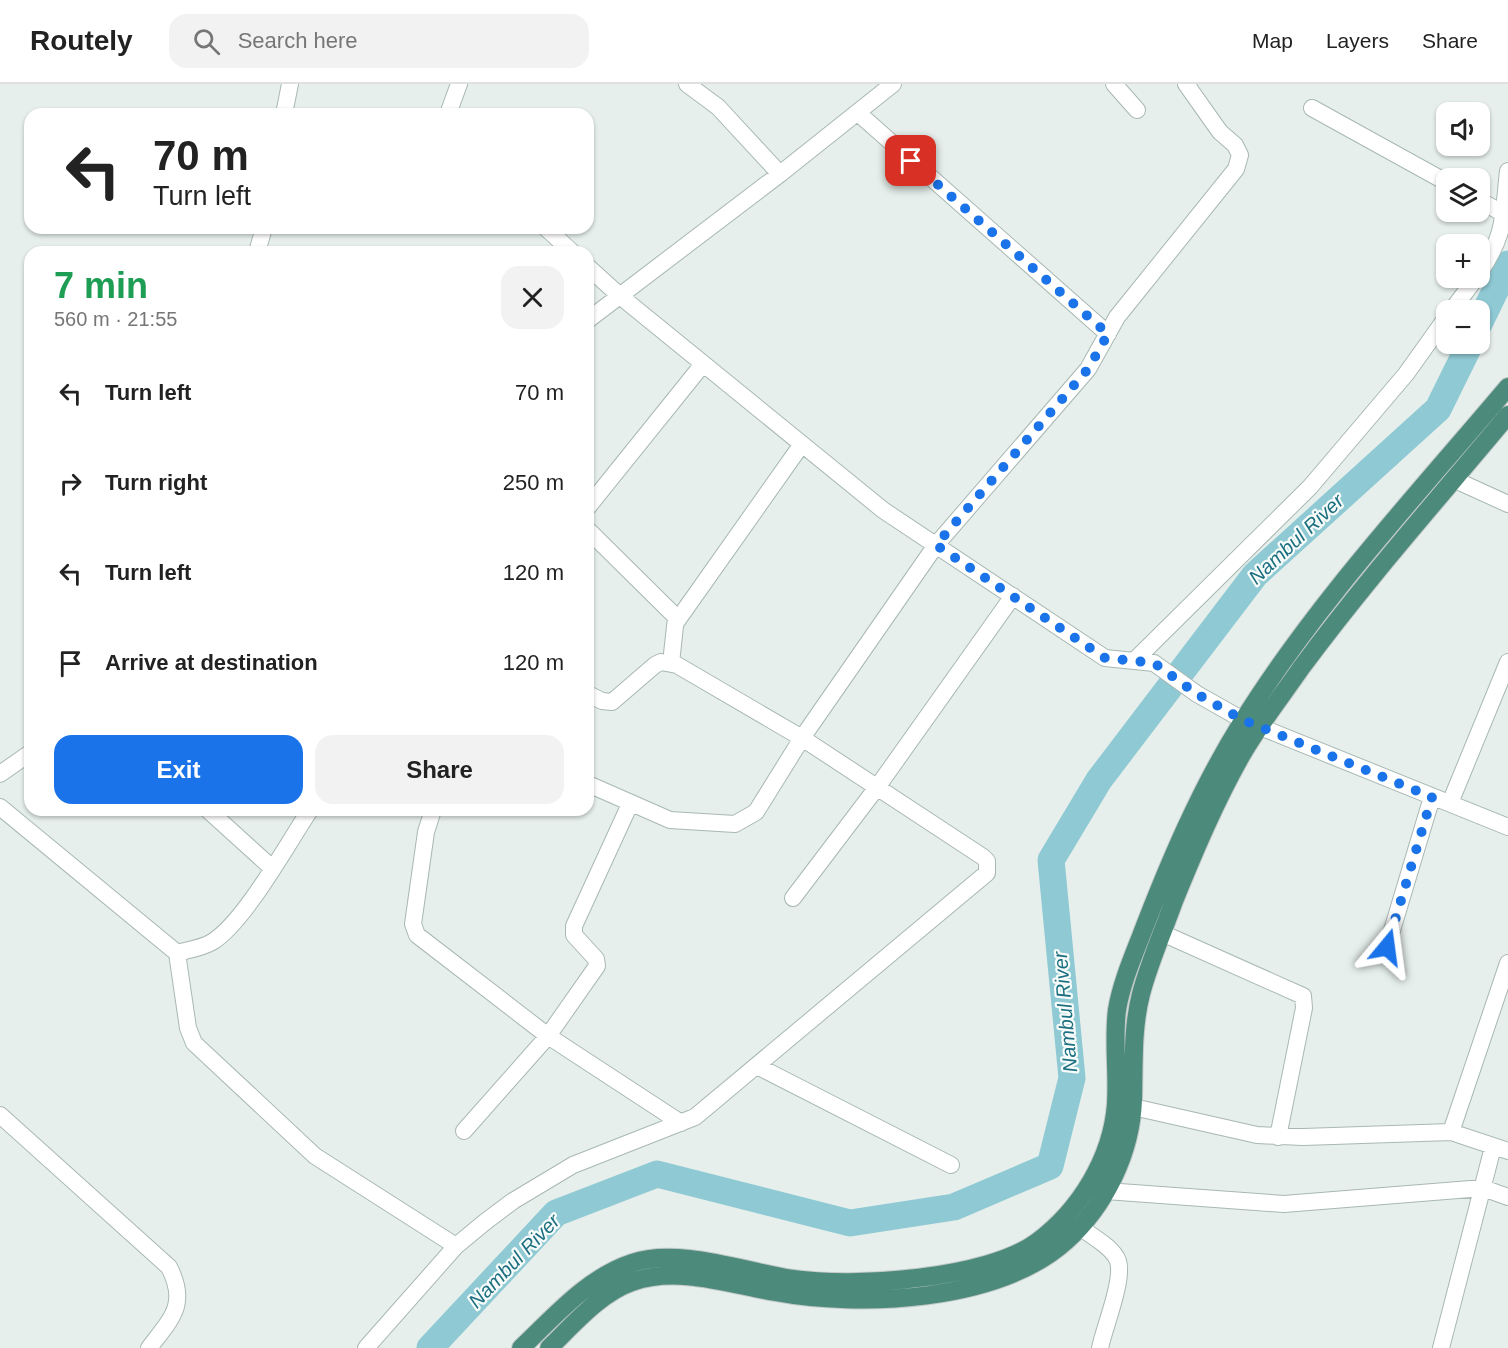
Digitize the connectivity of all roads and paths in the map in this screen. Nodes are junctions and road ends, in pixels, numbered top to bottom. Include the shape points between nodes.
1 (290, 84) edge
2 (459, 84) edge
3 (687, 84) edge
4 (892, 84) edge
5 (1114, 84) edge
6 (1186, 84) edge
7 (285, 108) edge
8 (450, 108) edge
9 (1312, 108) dead end
10 (1137, 110) dead end
11 (858, 113) junction
12 (1508, 171) edge
13 (780, 174) junction
14 (1436, 176) edge
15 (1490, 206) edge
16 (1504, 214) junction
17 (552, 234) edge
18 (566, 246) edge
19 (1490, 258) edge
20 (594, 272) edge
21 (620, 296) junction
22 (594, 316) edge
23 (1436, 331) edge
24 (1108, 334) junction
25 (703, 364) junction
26 (1508, 387) edge
27 (1508, 415) edge
28 (802, 444) junction
29 (1453, 479) junction
30 (594, 500) edge
31 (1508, 504) edge
32 (594, 536) edge
33 (936, 545) junction
34 (1013, 596) junction
35 (677, 621) junction
36 (1135, 660) junction
37 (1508, 662) edge
38 (671, 663) junction
39 (594, 697) edge
40 (1243, 720) junction
41 (1261, 726) junction
42 (802, 738) junction
43 (24, 757) edge
44 (0, 774) edge
45 (878, 786) junction
46 (594, 787) edge
47 (1432, 797) junction
48 (1450, 803) junction
49 (630, 804) junction
50 (0, 807) edge
51 (215, 816) edge
52 (306, 816) edge
53 (431, 816) edge
54 (1508, 827) edge
55 (272, 868) junction
56 (793, 898) dead end
57 (1162, 933) junction
58 (1387, 947) dead end
59 (177, 953) junction
60 (1508, 963) edge
61 (548, 1036) junction
62 (759, 1067) junction
63 (1124, 1105) junction
64 (0, 1115) edge
65 (681, 1123) junction
66 (464, 1131) dead end
67 (1451, 1132) junction
68 (1278, 1137) junction
69 (1501, 1149) edge
70 (951, 1165) dead end
71 (1483, 1188) junction
72 (1107, 1191) junction
73 (1508, 1197) edge
74 (1080, 1227) junction
75 (456, 1246) junction
76 (149, 1348) edge
77 (366, 1348) edge
78 (521, 1348) edge
79 (549, 1348) edge
80 (1100, 1348) edge
81 (1441, 1348) edge

1 - 7 street
2 - 8 street
3 - 13 street via 718,106
4 - 11 street
5 - 10 street
6 - 24 street via 1220,132 1235,145 1239,163 1117,317
9 - 14 street
11 - 13 street
11 - 24 street
12 - 16 street
13 - 21 street
15 - 16 street
16 - 19 street via 1502,234
17 - 18 street
20 - 21 street
21 - 22 street
21 - 25 street
23 - 36 street via 1385,400 1310,487
24 - 33 street via 1088,369
25 - 28 street
25 - 30 street
26 - 40 highway via 1353,571
27 - 29 highway
28 - 33 street via 883,510
28 - 35 street
29 - 31 street
29 - 41 highway via 1342,612
32 - 35 street
33 - 34 street
33 - 42 street
34 - 36 street via 1105,658
34 - 45 street
35 - 38 street
36 - 40 street via 1154,663
37 - 48 street
38 - 39 street via 655,665 612,702
38 - 42 street
40 - 41 street
40 - 63 highway via 1186,828 1125,981 1117,1008 1114,1045
41 - 47 street
41 - 57 highway via 1229,778
42 - 45 street
42 - 49 street via 756,812 743,821 735,824 670,820
43 - 44 street
45 - 56 street
45 - 62 street via 983,857 987,873
46 - 49 street
47 - 48 street
47 - 58 street
48 - 54 street
49 - 61 street via 574,926 574,935 596,959 597,966
50 - 59 street
51 - 55 street
52 - 55 street
53 - 61 street via 414,931
55 - 59 street via 252,899 219,937 206,946
57 - 63 highway via 1141,993
57 - 68 street via 1303,996 1304,1008
59 - 75 street via 188,1028 194,1043 315,1156
60 - 67 street
61 - 65 street
61 - 66 street
62 - 65 street via 695,1117
62 - 70 street
63 - 68 street
63 - 72 highway via 1120,1161
63 - 78 highway via 1095,1175 1079,1199 1035,1244 1011,1256 977,1266 873,1282 797,1280 689,1260 655,1258 613,1271 577,1295
64 - 76 street via 170,1267 179,1285 178,1305
65 - 75 street via 573,1166 513,1202
67 - 68 street
67 - 69 street
69 - 71 street
71 - 72 street via 1277,1204
71 - 73 street
71 - 81 street
72 - 74 highway
74 - 79 highway via 1065,1242 1018,1272 978,1284 892,1299 824,1300 689,1276 631,1282 580,1317
74 - 80 street via 1118,1261 1119,1274
75 - 77 street

